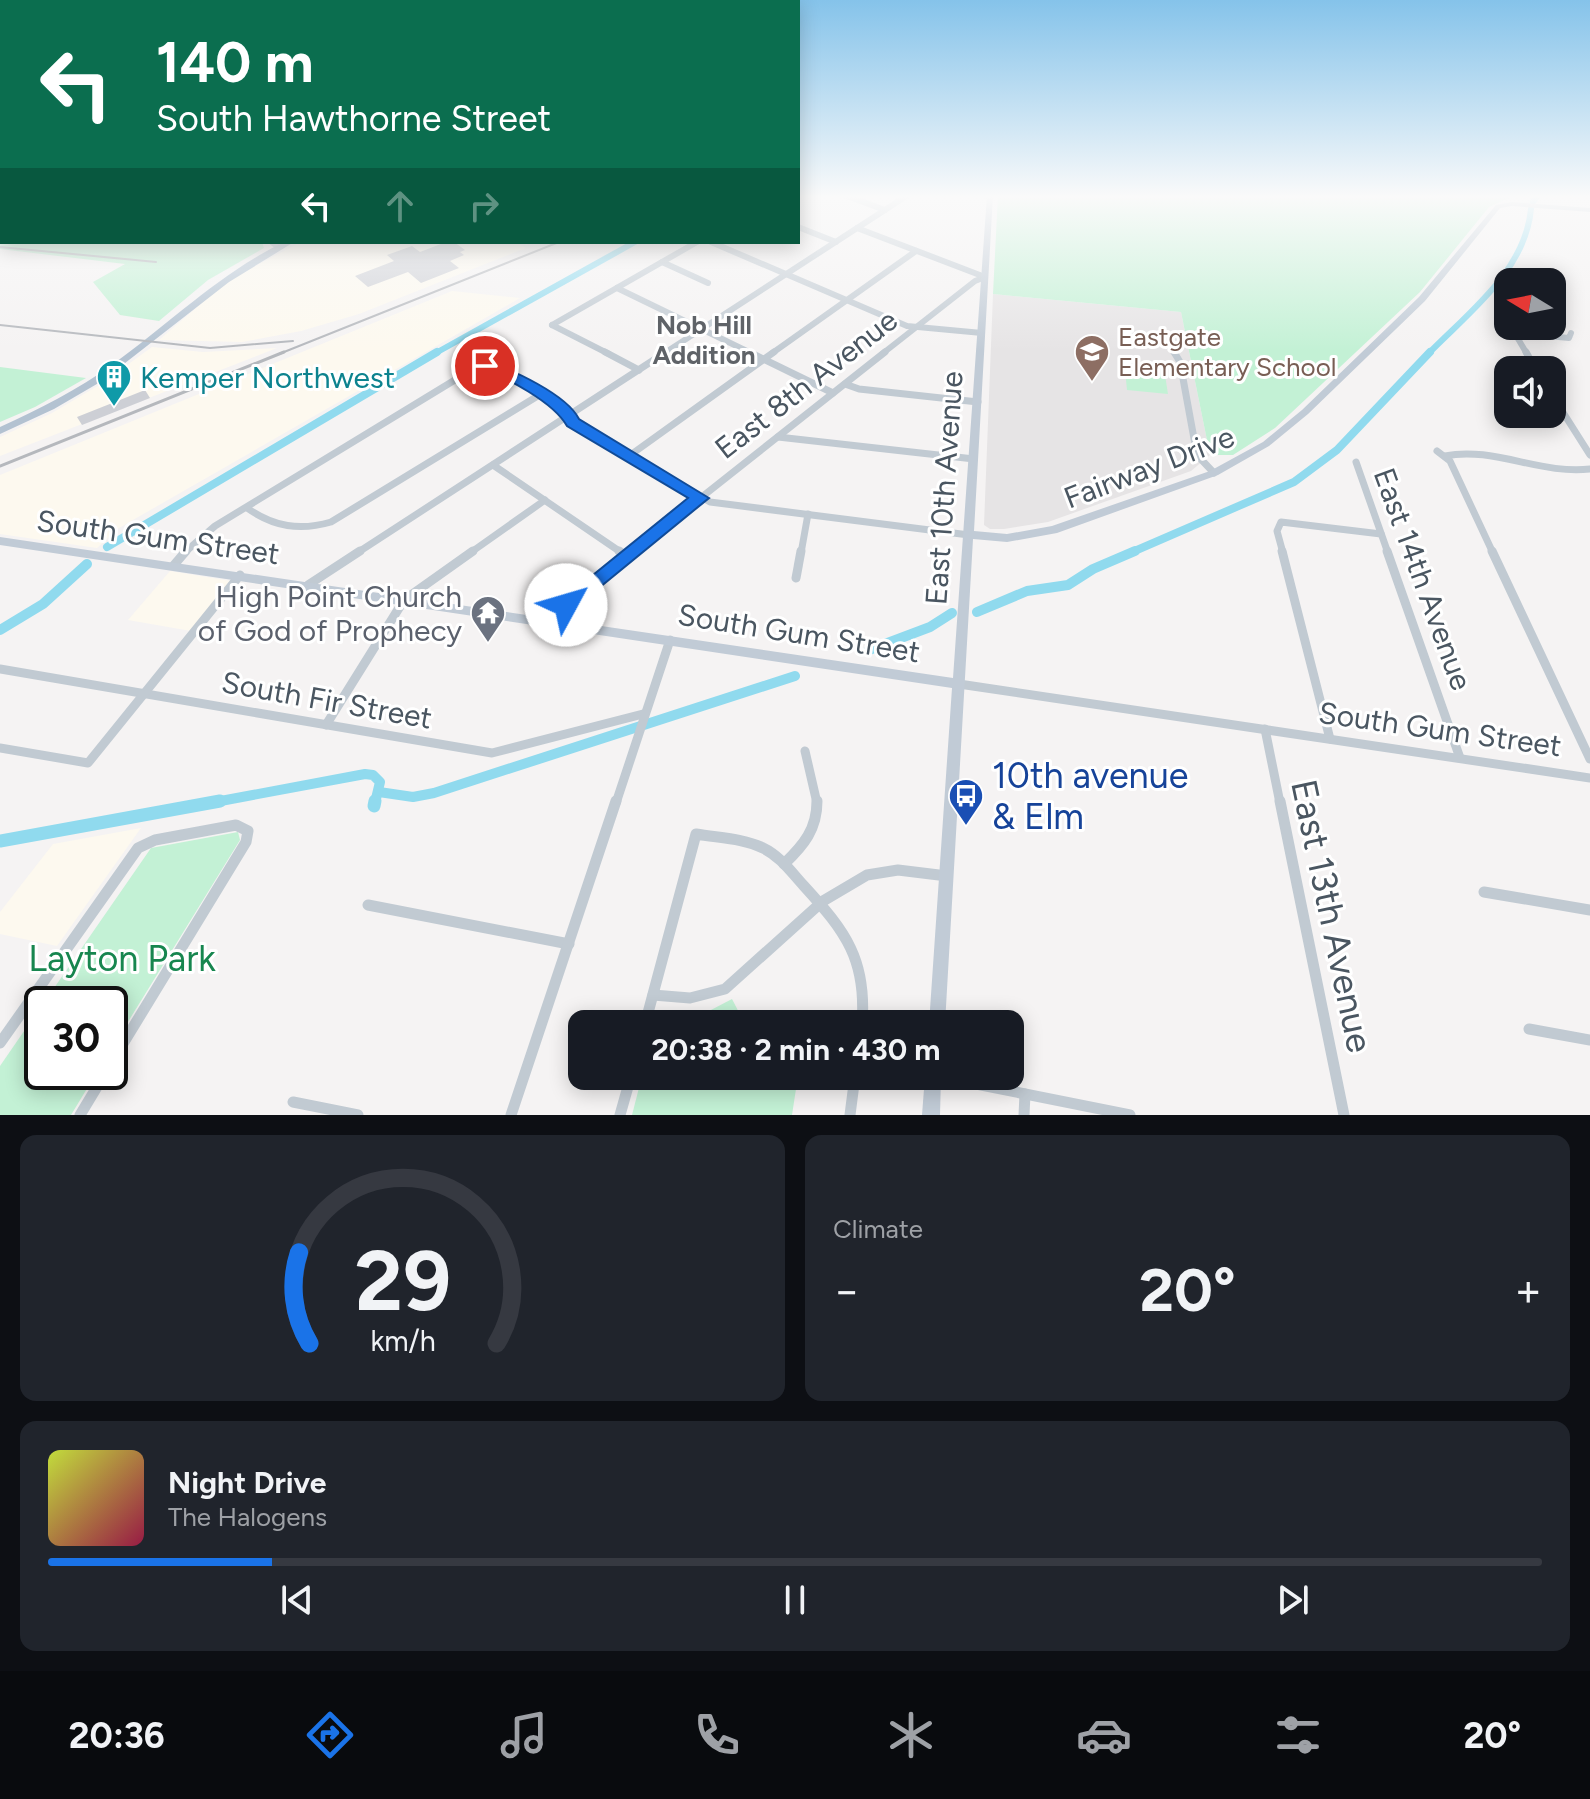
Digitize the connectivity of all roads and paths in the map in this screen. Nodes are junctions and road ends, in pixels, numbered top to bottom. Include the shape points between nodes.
1 (271, 247) edge
2 (688, 247) edge
3 (723, 247) edge
4 (828, 247) edge
5 (906, 247) edge
6 (987, 247) edge
7 (1464, 247) edge
8 (916, 251) junction
9 (662, 262) junction
10 (786, 274) junction
11 (985, 277) junction
12 (708, 283) dead end
13 (617, 288) junction
14 (846, 300) junction
15 (915, 328) junction
16 (702, 329) junction
17 (982, 333) junction
18 (1571, 333) dead end
19 (1169, 345) dead end
20 (1527, 356) edge
21 (764, 359) junction
22 (639, 370) junction
23 (845, 384) junction
24 (833, 393) junction
25 (541, 394) junction
26 (978, 402) junction
27 (570, 415) junction
28 (1566, 417) edge
29 (0, 431) edge
30 (778, 437) junction
31 (1590, 455) edge
32 (629, 456) junction
33 (974, 459) junction
34 (1356, 462) dead end
35 (493, 465) junction
36 (1590, 469) edge
37 (1214, 473) junction
38 (700, 498) junction
39 (545, 500) junction
40 (247, 508) junction
41 (808, 514) junction
42 (1381, 534) junction
43 (969, 535) junction
44 (0, 541) edge
45 (626, 556) junction
46 (174, 565) junction
47 (240, 575) junction
48 (796, 578) dead end
49 (308, 585) junction
50 (404, 600) junction
51 (545, 621) junction
52 (670, 640) junction
53 (0, 669) edge
54 (959, 684) junction
55 (145, 693) junction
56 (640, 723) junction
57 (326, 725) junction
58 (1265, 729) junction
59 (1330, 739) junction
60 (0, 748) edge
61 (805, 751) dead end
62 (1460, 758) junction
63 (1590, 759) edge
64 (1590, 778) edge
65 (784, 864) junction
66 (947, 876) junction
67 (1484, 892) dead end
68 (368, 905) dead end
69 (821, 905) junction
70 (1590, 910) edge
71 (569, 944) junction
72 (40, 986) edge
73 (653, 995) junction
74 (24, 1008) edge
75 (649, 1010) edge
76 (864, 1010) edge
77 (938, 1010) edge
78 (1529, 1029) dead end
79 (128, 1035) edge
80 (2, 1038) edge
81 (1590, 1040) edge
82 (95, 1090) edge
83 (627, 1090) edge
84 (853, 1090) edge
85 (933, 1090) edge
86 (1005, 1090) edge
87 (1025, 1094) junction
88 (293, 1102) dead end
89 (80, 1115) edge
90 (358, 1115) edge
91 (511, 1115) edge
92 (620, 1115) edge
93 (850, 1115) edge
94 (931, 1115) edge
95 (1024, 1115) edge
96 (1130, 1115) edge
97 (1344, 1115) edge

1 - 29 main road via 213,286 129,358
2 - 9 street
3 - 10 street
4 - 10 street
5 - 8 street
6 - 11 street, East 10th Avenue
7 - 37 street, Fairway Drive via 1422,299 1305,412 1266,444
8 - 11 street
8 - 14 street
9 - 12 street
9 - 13 street
10 - 14 street
10 - 16 street
11 - 15 street, East 8th Avenue
11 - 17 street, East 10th Avenue
13 - 16 street
13 - 22 street via 552,325
14 - 15 street
14 - 21 street
15 - 17 street
15 - 23 street, East 8th Avenue
16 - 21 street
16 - 22 street
17 - 26 street, East 10th Avenue
18 - 20 street via 1569,338 1519,335
19 - 37 street via 1180,362 1197,455
21 - 24 street
21 - 32 street
22 - 27 street
23 - 24 street, East 8th Avenue
23 - 26 street
24 - 30 street, East 8th Avenue
25 - 27 street
25 - 40 street via 331,522 310,528 283,526
25 - 40 street via 499,370 485,366 468,372
26 - 33 street, East 10th Avenue
27 - 32 street via 573,422
27 - 35 street
28 - 31 street
30 - 33 street
30 - 38 street, East 8th Avenue
32 - 38 street
33 - 43 street, East 10th Avenue
34 - 42 street, East 14th Avenue
35 - 39 street
35 - 49 street
36 - 63 street via 1441,454
37 - 43 street, Fairway Drive via 1045,533
38 - 41 street
38 - 45 street, East 8th Avenue
39 - 45 street
39 - 50 street
40 - 46 street via 204,534
41 - 43 street
41 - 48 street
42 - 59 street, East 13th Avenue via 1291,521 1281,522 1277,531
42 - 62 street, East 14th Avenue
43 - 54 street, East 10th Avenue
44 - 46 street, South Gum Street
45 - 51 street, East 8th Avenue
46 - 47 street, South Gum Street
47 - 49 street, South Gum Street
47 - 55 street
49 - 50 street, South Gum Street
50 - 51 street, South Gum Street
50 - 57 street
51 - 52 street, South Gum Street
52 - 54 street, South Gum Street
52 - 56 street
53 - 55 street, South Fir Street
54 - 58 street, South Gum Street
54 - 66 street, East 10th Avenue
55 - 57 street, South Fir Street
55 - 60 street via 88,763
56 - 57 street, South Fir Street via 492,753
56 - 71 street
58 - 59 street, South Gum Street
58 - 97 street, East 13th Avenue
59 - 62 street, South Gum Street
61 - 65 street via 818,809 806,843
62 - 64 street, South Gum Street
65 - 69 street
65 - 73 street via 762,847 696,834
66 - 69 street via 879,872 854,881
66 - 77 street, East 10th Avenue
67 - 70 street
68 - 71 street
69 - 73 street via 725,989 693,998
69 - 76 street via 857,956
71 - 91 street
72 - 79 street via 142,845 236,825 248,831
73 - 75 street
74 - 80 street
78 - 81 street
82 - 89 street
83 - 92 street
84 - 93 street
85 - 94 street
86 - 87 street
87 - 95 street
87 - 96 street
88 - 90 street

